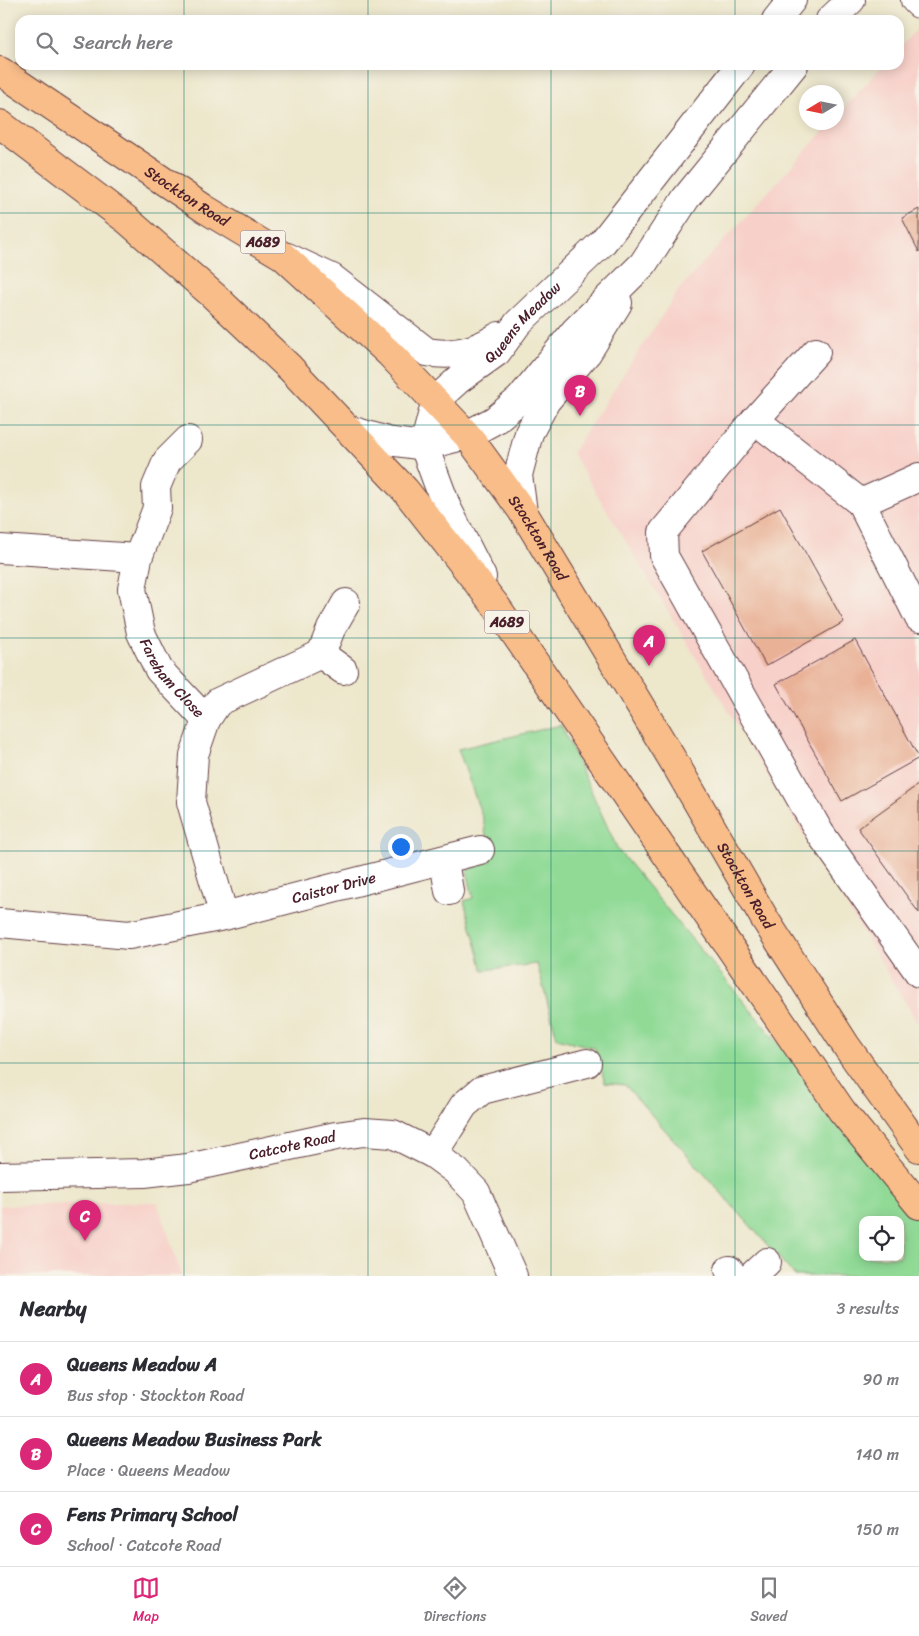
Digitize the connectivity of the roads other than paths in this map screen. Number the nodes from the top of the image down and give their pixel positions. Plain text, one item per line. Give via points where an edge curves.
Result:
1 (792, 0) edge
2 (851, 0) edge
3 (915, 0) edge
4 (919, 4) edge
5 (780, 15) edge
6 (835, 15) edge
7 (737, 70) edge
8 (790, 70) edge
9 (0, 71) edge
10 (0, 124) edge
11 (283, 256) junction
12 (643, 264) junction
13 (518, 323) junction
14 (816, 352) dead end
15 (436, 400) junction
16 (755, 420) junction
17 (350, 430) junction
18 (467, 435) junction
19 (188, 440) dead end
20 (424, 446) junction
21 (919, 477) edge
22 (861, 503) junction
23 (523, 512) junction
24 (0, 549) edge
25 (138, 558) junction
26 (346, 603) dead end
27 (496, 606) junction
28 (919, 618) edge
29 (206, 720) junction
30 (480, 850) dead end
31 (444, 861) junction
32 (449, 891) dead end
33 (224, 916) junction
34 (0, 923) edge
35 (919, 973) edge
36 (587, 1064) dead end
37 (919, 1148) edge
38 (433, 1154) junction
39 (0, 1176) edge
40 (919, 1205) edge
41 (514, 1276) edge

1 - 5 street
2 - 6 street
3 - 4 street
7 - 13 street, Queens Meadow via 602,243
8 - 12 street via 686,198
9 - 11 highway, Stockton Road / A689 via 206,209
10 - 17 highway, A689 via 128,220 262,342
11 - 13 street via 332,278 427,352 443,356 470,350
11 - 15 highway, Stockton Road / A689
12 - 18 street via 575,331 520,399 496,420
12 - 23 street via 587,353 546,401 529,433 518,475
13 - 15 street, Queens Meadow via 497,352
14 - 16 street
15 - 18 highway, Stockton Road / A689
15 - 20 street
16 - 22 street
16 - 35 street via 663,532 664,556 820,834
17 - 20 street via 387,441
17 - 27 highway, A689 via 405,490
18 - 20 street
18 - 23 highway, Stockton Road / A689
19 - 25 street, Fareham Close via 166,461 156,487 156,508
20 - 27 street via 447,508
21 - 22 street
22 - 28 street
23 - 37 highway, Stockton Road / A689 via 766,921 847,1048
24 - 25 street
25 - 29 street, Fareham Close via 132,589 141,633 159,670
26 - 29 street, Fareham Close via 331,629 332,662 218,702
27 - 40 highway, A689 via 842,1111
29 - 33 street via 194,755 192,802
30 - 31 street, Caistor Drive
31 - 32 street
31 - 33 street, Caistor Drive
33 - 34 street, Caistor Drive via 129,935
36 - 38 street via 482,1090 464,1105
38 - 39 street, Catcote Road via 393,1134 364,1132 144,1174
38 - 41 street, Catcote Road via 476,1192

